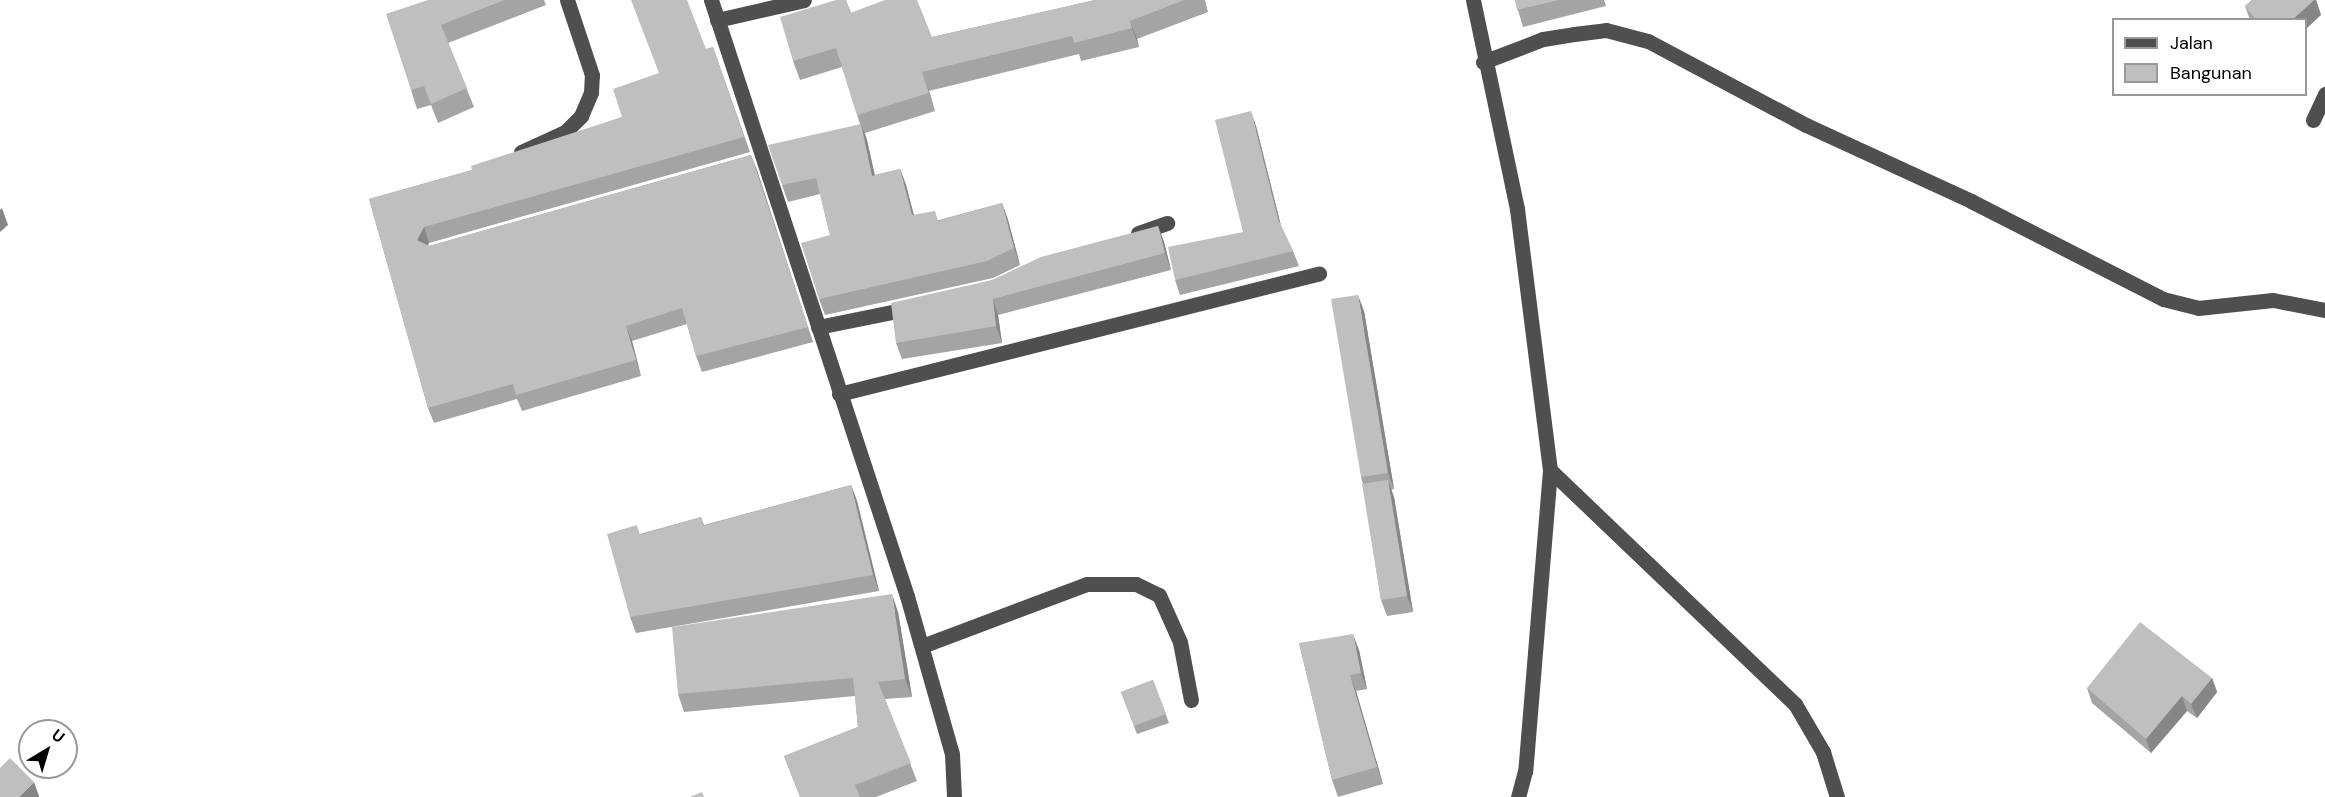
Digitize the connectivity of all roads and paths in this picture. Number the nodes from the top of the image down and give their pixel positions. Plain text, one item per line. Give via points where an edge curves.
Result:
1 (567, 0) edge
2 (711, 0) edge
3 (804, 0) edge
4 (1473, 0) edge
5 (717, 20) junction
6 (1483, 62) junction
7 (2325, 94) edge
8 (2313, 120) dead end
9 (765, 158) junction
10 (501, 160) edge
11 (742, 164) edge
12 (1167, 224) dead end
13 (1124, 238) edge
14 (1319, 273) dead end
15 (926, 304) edge
16 (2325, 310) edge
17 (818, 327) junction
18 (839, 394) junction
19 (1550, 470) junction
20 (907, 596) junction
21 (884, 600) edge
22 (922, 646) junction
23 (1191, 700) dead end
24 (954, 797) edge
25 (1518, 797) edge
26 (1837, 797) edge

1 - 10 street via 592,75 591,92 580,116 565,132
2 - 5 street
3 - 5 street
4 - 6 street
5 - 9 street
6 - 16 street via 1543,39 1574,34 1606,30 1648,41 1817,131 1971,201 2163,299 2199,308 2273,300
6 - 19 street via 1517,209
7 - 8 street
9 - 11 street
9 - 17 street
12 - 13 street
14 - 18 street
15 - 17 street
17 - 18 street
18 - 20 street
19 - 25 street via 1525,771
19 - 26 street via 1795,704 1823,752
20 - 21 street
20 - 22 street
22 - 23 street via 1087,585 1136,584 1159,595 1180,642
22 - 24 street via 952,754

